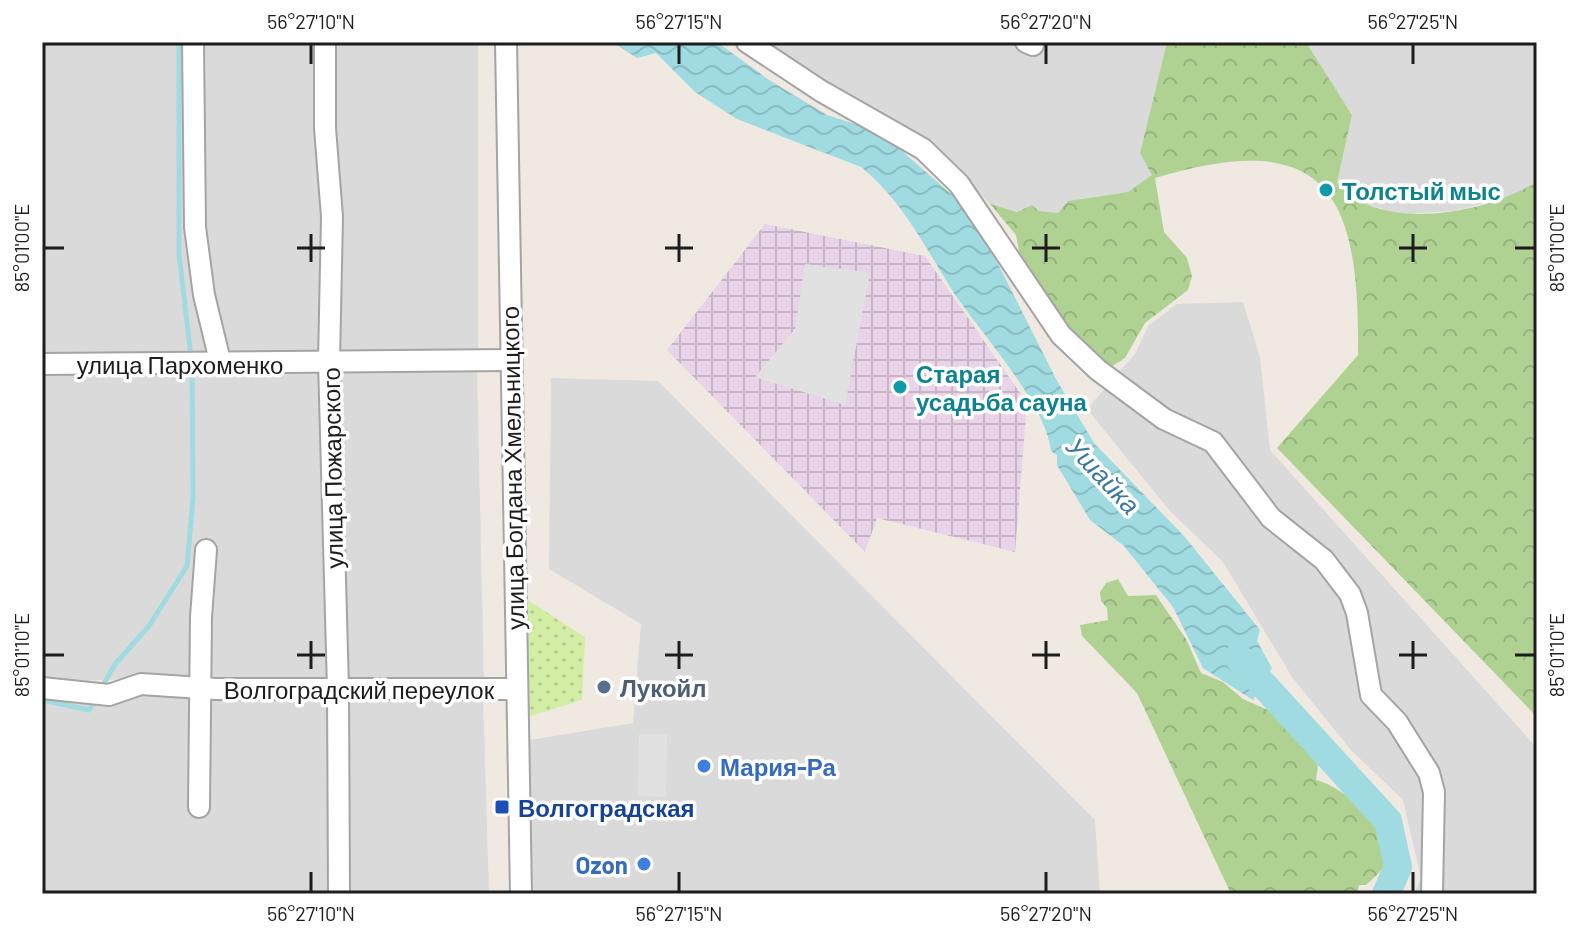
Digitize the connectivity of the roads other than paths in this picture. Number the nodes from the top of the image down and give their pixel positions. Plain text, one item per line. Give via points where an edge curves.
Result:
1 (193, 42) edge
2 (325, 42) edge
3 (506, 42) edge
4 (747, 42) edge
5 (510, 360) junction
6 (329, 361) junction
7 (42, 364) edge
8 (221, 365) junction
9 (206, 550) dead end
10 (202, 687) junction
11 (42, 688) edge
12 (338, 689) junction
13 (515, 689) junction
14 (199, 807) dead end
15 (339, 894) edge
16 (521, 894) edge
17 (1432, 894) edge

1 - 8 street via 195,227
2 - 6 street, улица Пожарского via 332,217
3 - 5 street, улица Богдана Хмельницкого
4 - 17 street via 923,149 959,184 1061,335 1164,419 1213,442 1271,518 1324,560 1350,594 1357,613 1371,695 1397,722 1429,773 1434,792
5 - 6 street, улица Пархоменко
5 - 13 street, улица Богдана Хмельницкого
6 - 8 street, улица Пархоменко
6 - 12 street, улица Пожарского
7 - 8 street, улица Пархоменко
9 - 10 street
10 - 11 street, Волгоградский переулок via 141,684 109,695
10 - 12 street, Волгоградский переулок
10 - 14 street
12 - 13 street, Волгоградский переулок
12 - 15 street, улица Пожарского
13 - 16 street, улица Богдана Хмельницкого

